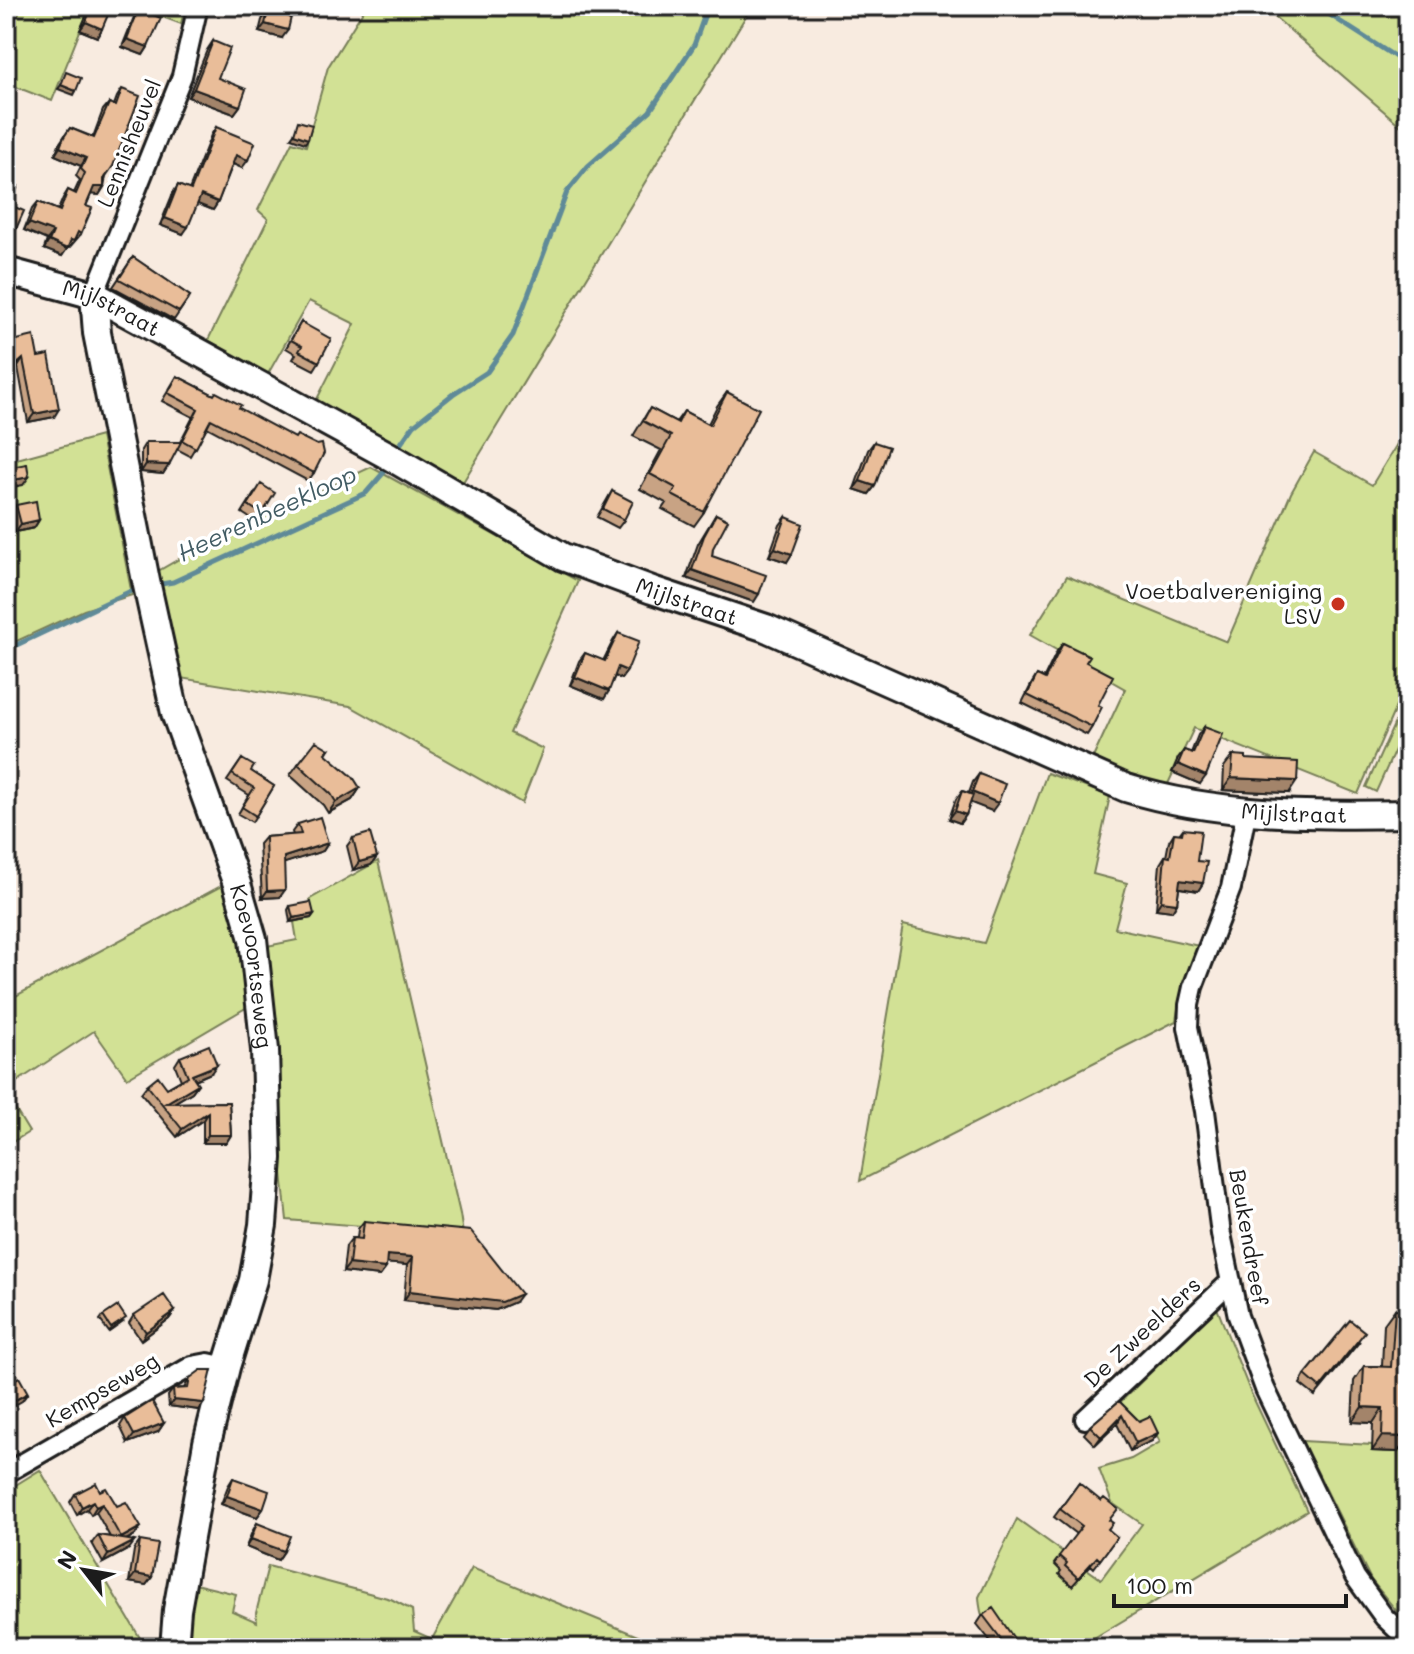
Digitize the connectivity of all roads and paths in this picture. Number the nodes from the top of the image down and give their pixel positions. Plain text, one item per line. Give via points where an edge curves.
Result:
1 (198, 6) edge
2 (6, 271) edge
3 (94, 295) junction
4 (1247, 809) junction
5 (1408, 814) edge
6 (1231, 1281) junction
7 (226, 1367) junction
8 (1085, 1419) dead end
9 (6, 1473) edge
10 (1408, 1640) edge
11 (174, 1648) edge

1 - 3 street, Lennisheuvel via 182,76
2 - 3 street, Mijlstraat
3 - 4 street, Mijlstraat via 563,557 766,628 1126,788 1158,798
3 - 7 street, Koevoortseweg via 97,333 164,668 182,736 241,896 257,962 267,1111 264,1214 253,1280
4 - 5 street, Mijlstraat
4 - 6 street, Beukendreef via 1231,888 1193,987 1188,1027
6 - 8 street, De Zweelders
6 - 10 street, Beukendreef via 1265,1389 1342,1553 1372,1602
7 - 9 street, Kempseweg via 192,1366
7 - 11 street, Koevoortseweg via 197,1488

